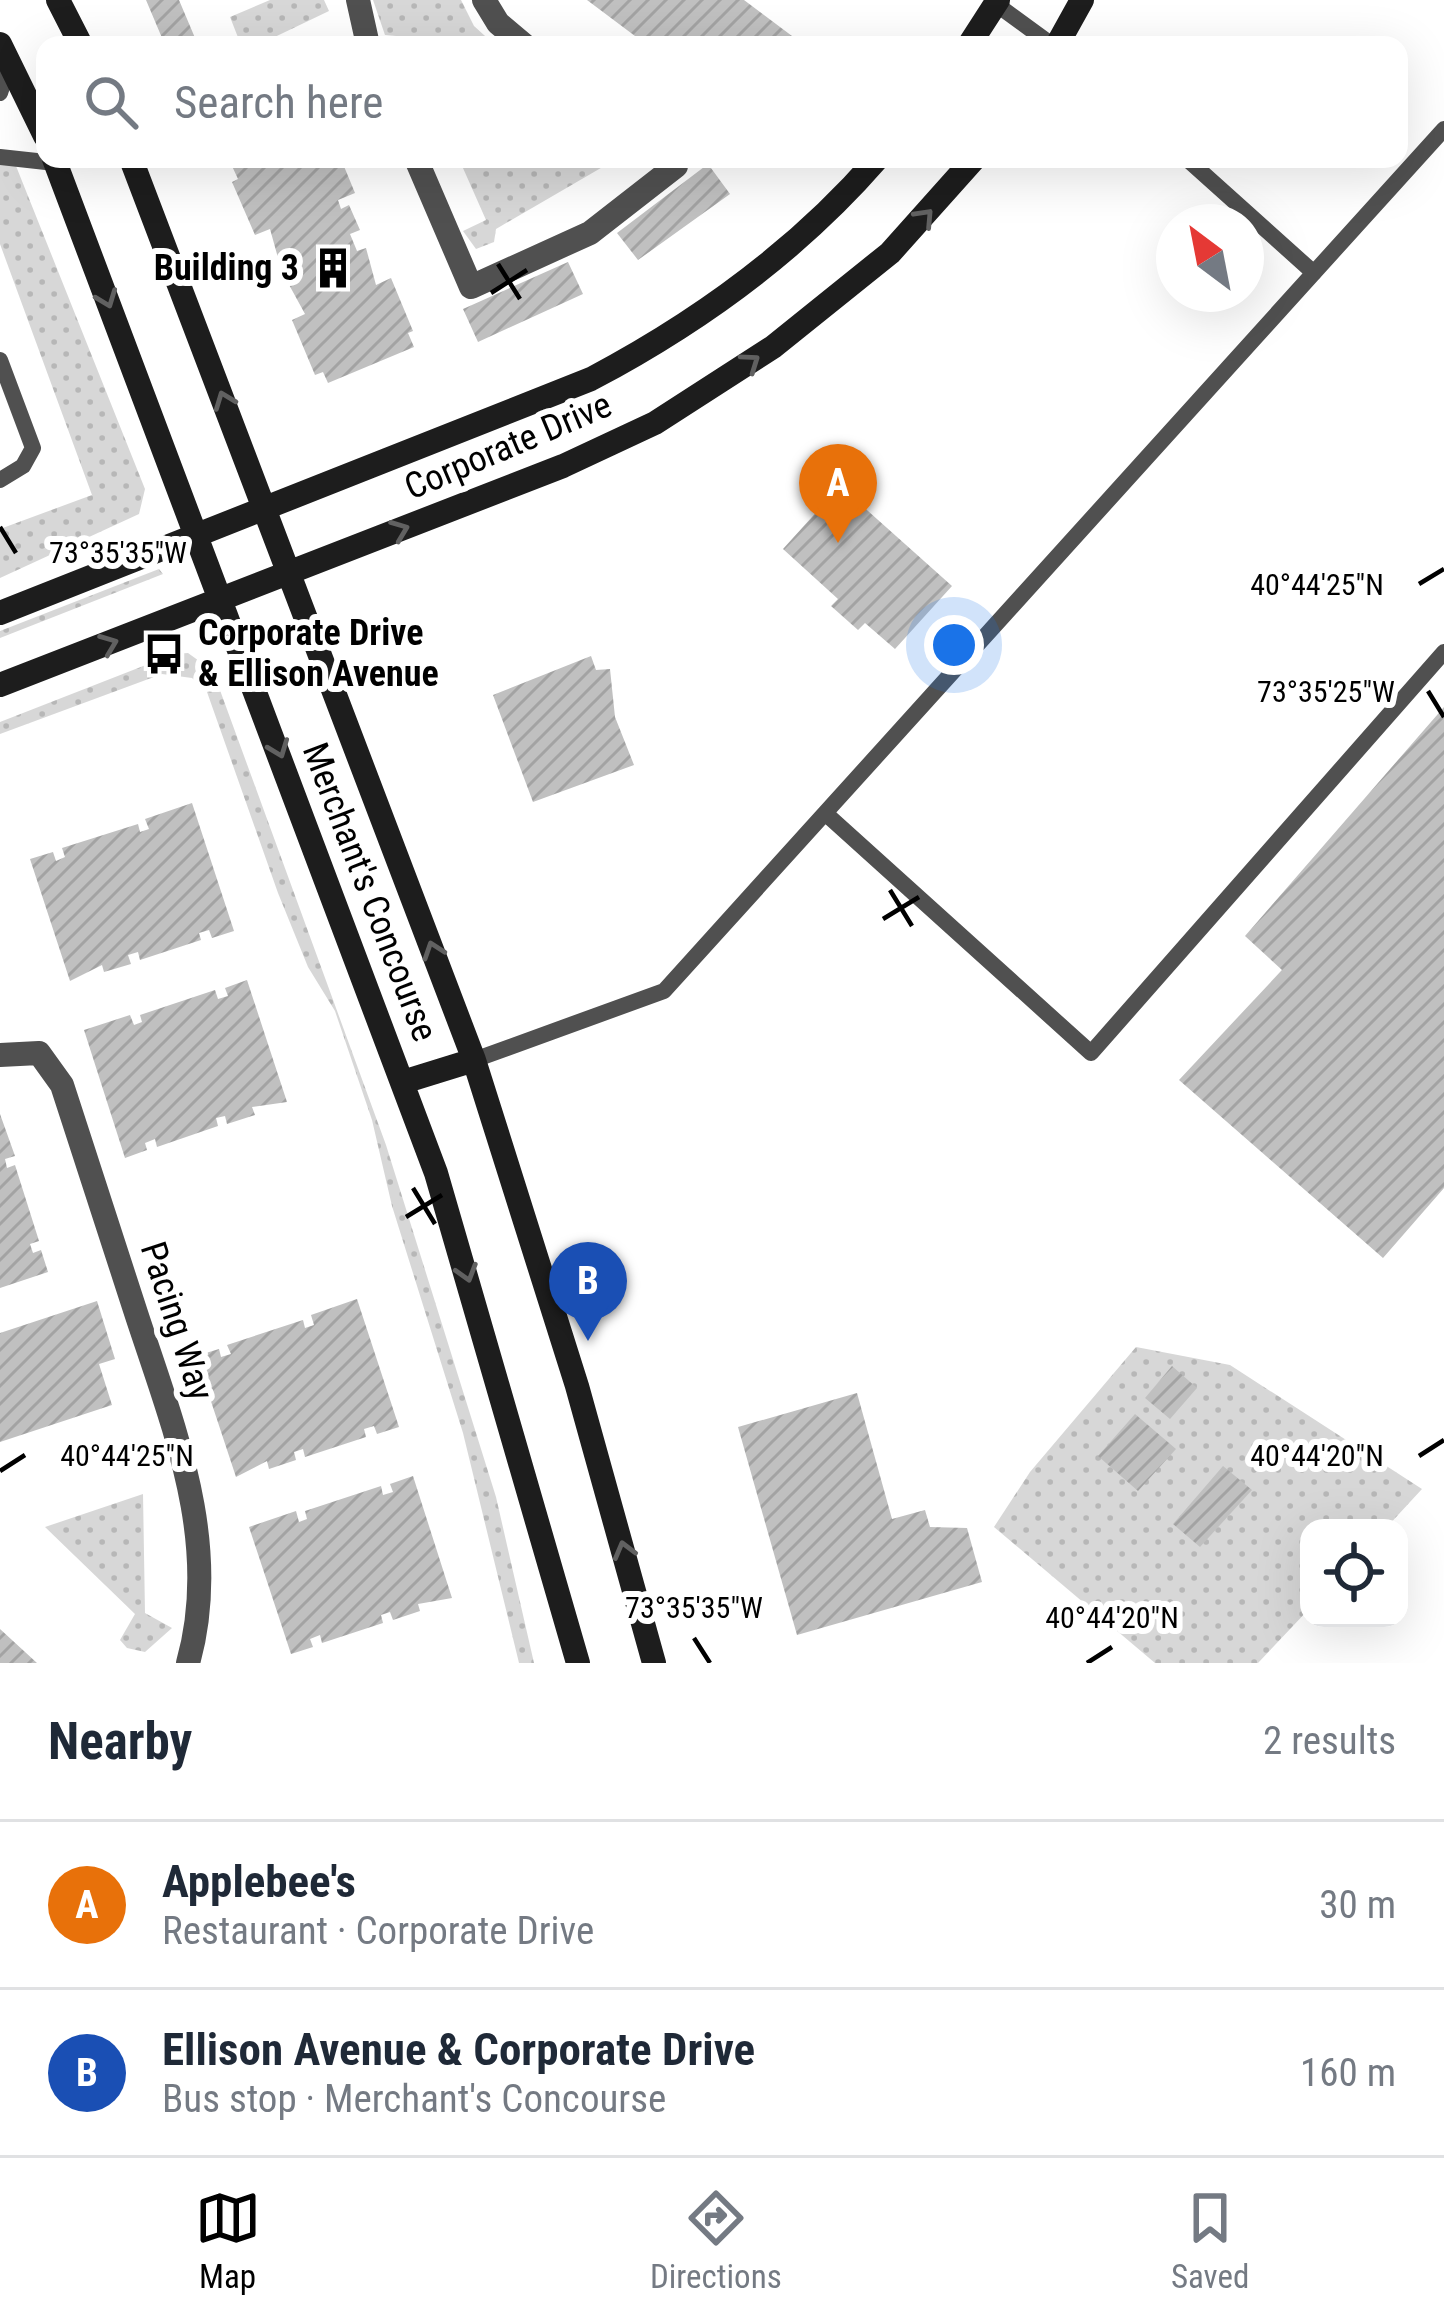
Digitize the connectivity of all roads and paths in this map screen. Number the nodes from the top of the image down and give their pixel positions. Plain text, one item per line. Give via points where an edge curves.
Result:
1 (58, 0) edge
2 (358, 0) edge
3 (484, 0) edge
4 (1082, 0) edge
5 (995, 1) edge
6 (76, 36) edge
7 (366, 36) edge
8 (513, 36) edge
9 (974, 36) edge
10 (1042, 36) edge
11 (1060, 36) edge
12 (5, 54) edge
13 (0, 93) edge
14 (36, 118) edge
15 (1444, 129) edge
16 (0, 158) edge
17 (36, 160) edge
18 (58, 168) edge
19 (134, 168) edge
20 (420, 168) edge
21 (673, 168) edge
22 (868, 168) edge
23 (966, 168) edge
24 (1197, 168) edge
25 (1315, 273) junction
26 (0, 360) edge
27 (0, 480) edge
28 (266, 509) junction
29 (197, 536) junction
30 (291, 572) junction
31 (221, 601) junction
32 (0, 613) edge
33 (1444, 652) edge
34 (0, 686) edge
35 (825, 813) junction
36 (0, 1055) edge
37 (474, 1060) junction
38 (403, 1082) junction
39 (188, 1663) edge
40 (578, 1663) edge
41 (654, 1663) edge

1 - 6 street
2 - 7 street
3 - 8 street
4 - 11 street
5 - 9 street
5 - 10 lane
12 - 13 lane
12 - 14 street
15 - 25 lane
16 - 17 lane
18 -> 29 street, Merchant's Concourse
28 -> 19 street, Merchant's Concourse
20 - 21 street via 471,287 590,233
22 - 28 street, Corporate Drive via 775,258 625,362
30 -> 23 street, Corporate Drive via 563,466 695,399 890,254
24 - 25 lane
25 - 35 lane
26 - 27 lane via 33,448
28 - 29 street, Corporate Drive
28 - 30 street, Merchant's Concourse
29 - 31 street, Merchant's Concourse
29 - 32 street, Corporate Drive
30 - 31 street, Corporate Drive
37 -> 30 street, Merchant's Concourse
34 -> 31 street, Corporate Drive
31 -> 38 street, Merchant's Concourse
33 - 35 lane via 1091,1053
35 - 37 lane via 664,992
36 - 39 street, Pacing Way via 39,1053 62,1085 181,1449 200,1547
37 - 38 street
41 -> 37 street, Merchant's Concourse
38 -> 40 street, Merchant's Concourse via 494,1363

